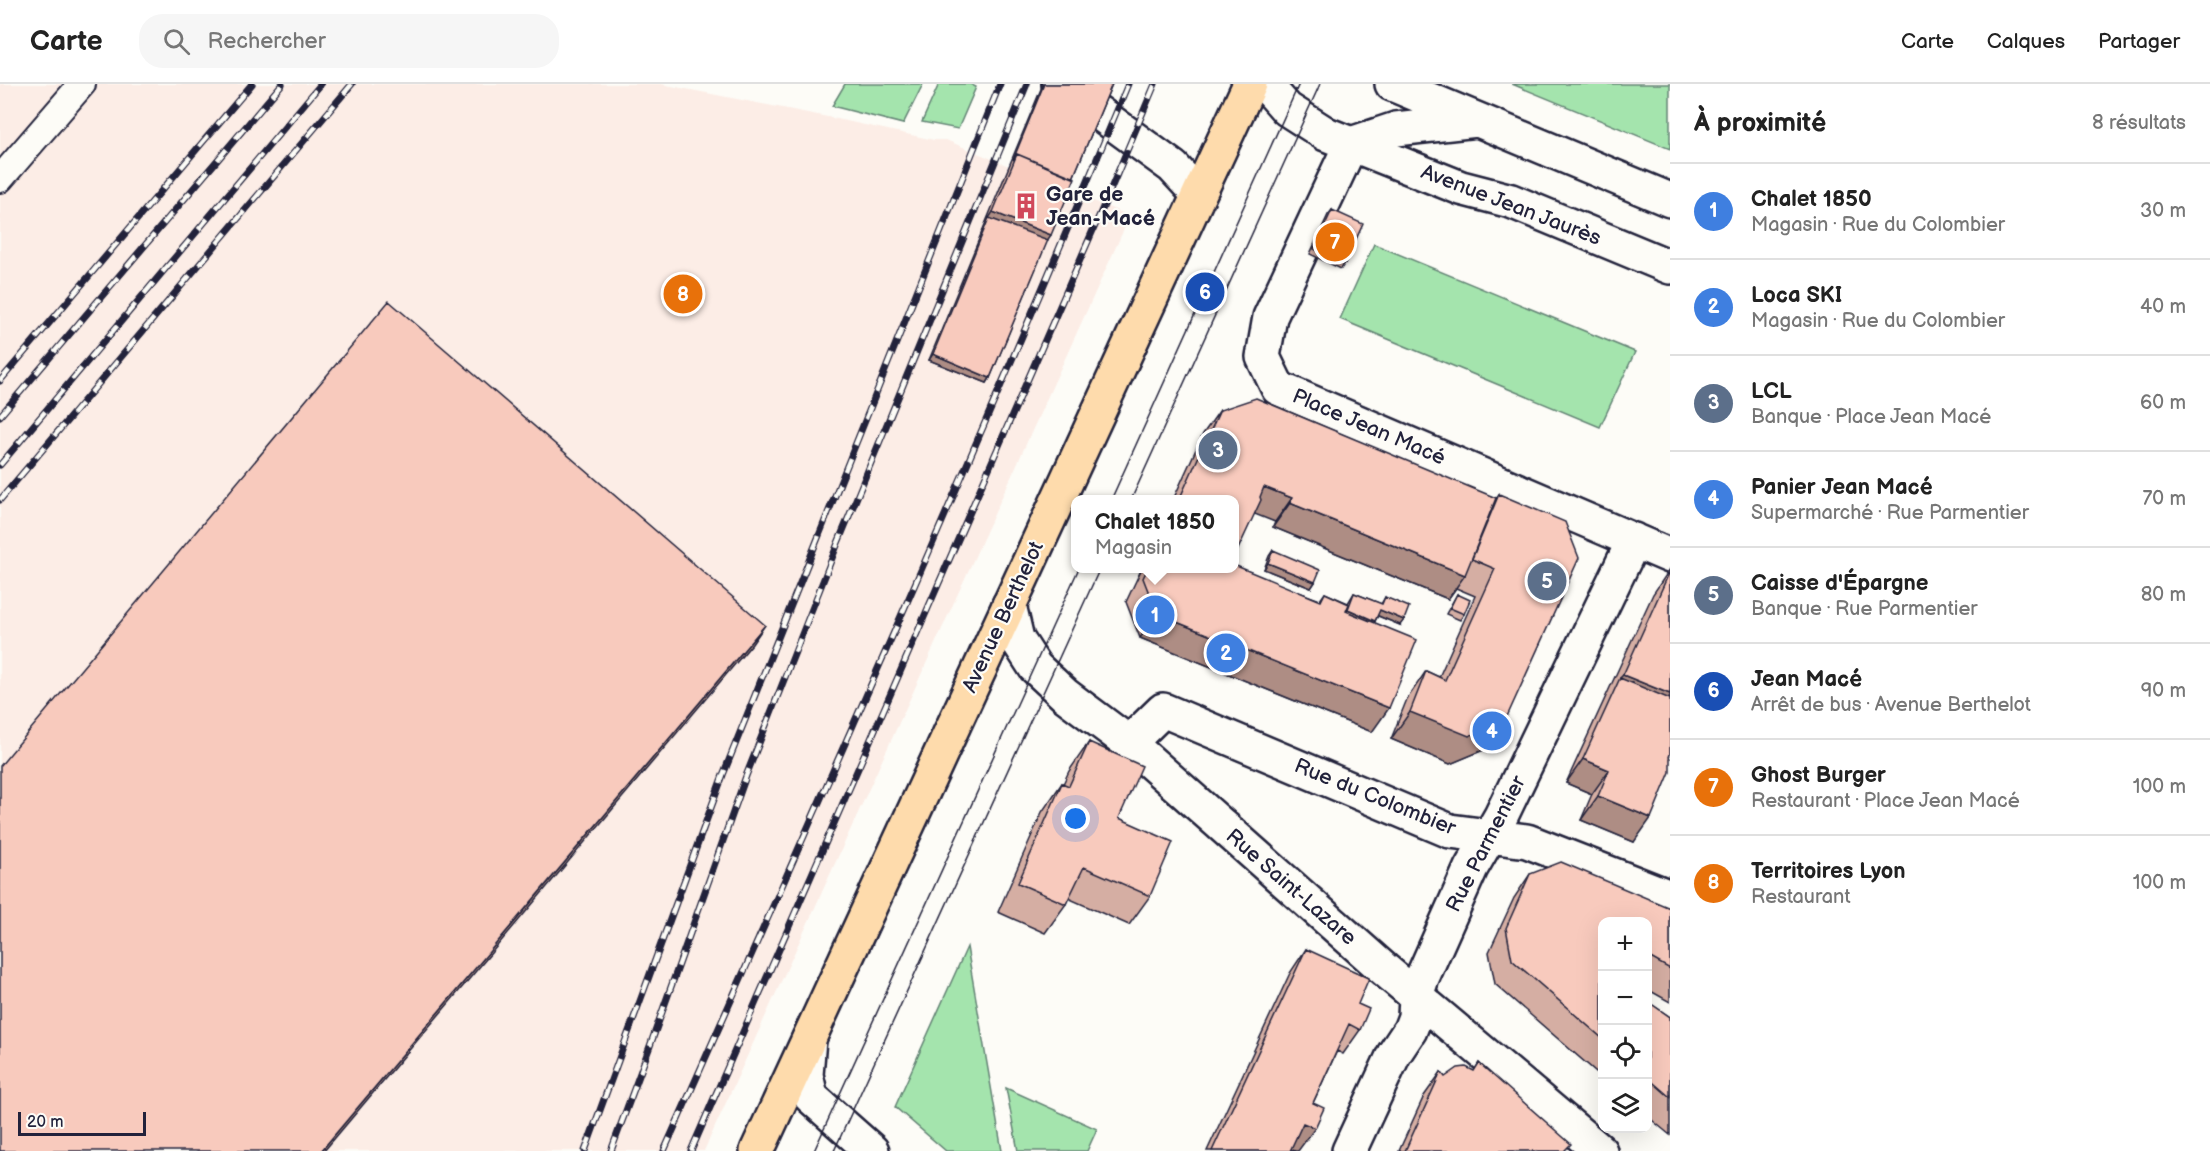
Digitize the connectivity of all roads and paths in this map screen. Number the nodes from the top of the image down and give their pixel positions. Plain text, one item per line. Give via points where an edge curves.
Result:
1 (81, 84) edge
2 (1059, 84) edge
3 (1250, 84) edge
4 (1265, 84) edge
5 (1392, 84) edge
6 (1478, 120) junction
7 (1351, 144) junction
8 (0, 179) edge
9 (1198, 194) junction
10 (1670, 200) edge
11 (1670, 267) edge
12 (1634, 540) junction
13 (1670, 556) edge
14 (1009, 605) junction
15 (1129, 743) junction
16 (1490, 836) junction
17 (1670, 897) edge
18 (1416, 996) junction
19 (809, 1039) junction
20 (757, 1151) edge
21 (872, 1151) edge
22 (1349, 1151) edge
23 (1600, 1151) edge

1 - 8 lane
2 - 9 street via 1173,167
3 - 9 main road, Avenue Berthelot
4 - 7 street, Avenue Jean Jaurès via 1304,121
5 - 6 street
6 - 7 street via 1396,129
6 - 10 street
7 - 11 street, Avenue Jean Jaurès via 1461,188 1511,201
7 - 12 street, Place Jean Macé via 1270,317 1263,357 1278,388
9 - 14 main road, Avenue Berthelot
12 - 13 street, Place Jean Macé
12 - 16 street, Rue Parmentier
14 - 15 street, Rue Saint-Lazare via 1017,639 1035,667
14 - 19 main road, Avenue Berthelot
15 - 16 street, Rue du Colombier via 1163,710 1450,831
15 - 18 street, Rue Saint-Lazare
16 - 17 street, Rue du Colombier via 1527,841
16 - 18 street, Rue Parmentier via 1471,868
18 - 22 street, Rue Parmentier via 1410,1030 1394,1054
18 - 23 street, Rue Saint-Lazare
19 - 20 main road, Avenue Berthelot
19 - 21 street via 807,1075 812,1097

